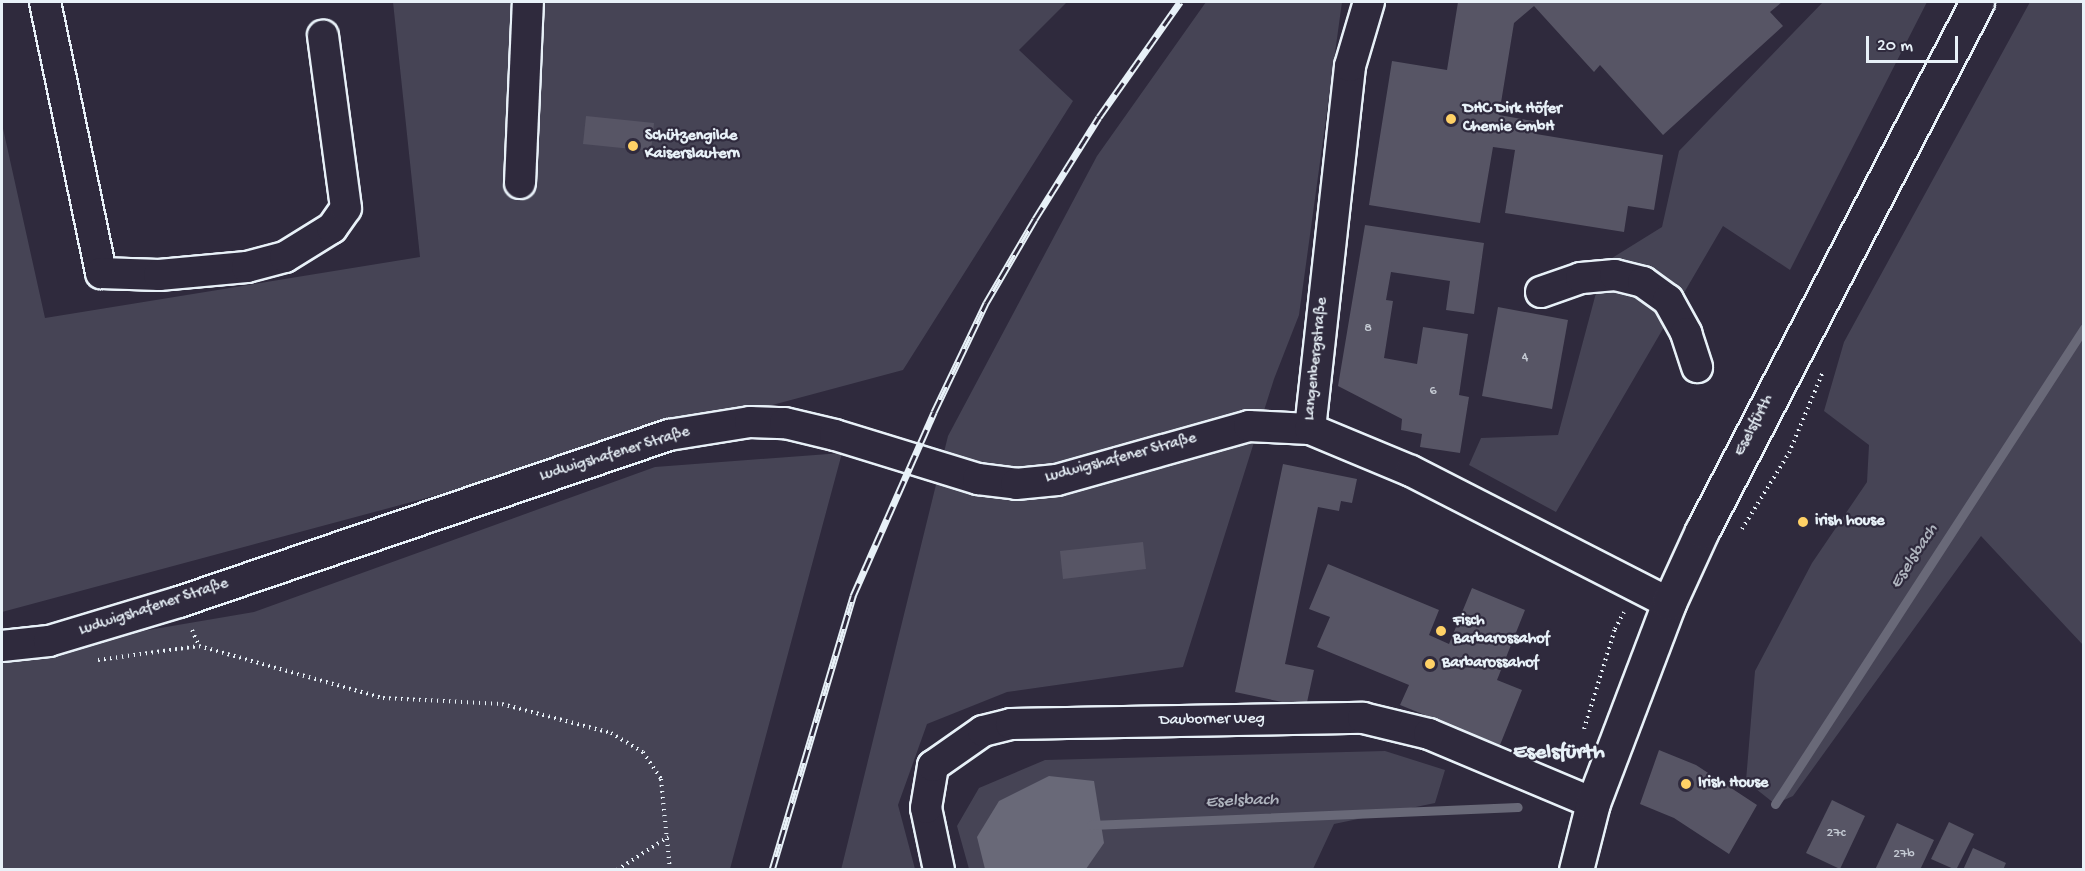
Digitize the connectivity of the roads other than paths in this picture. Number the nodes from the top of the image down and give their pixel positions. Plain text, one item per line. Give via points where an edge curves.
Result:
1 (45, 2) edge
2 (528, 2) edge
3 (1370, 2) edge
4 (1977, 2) edge
5 (323, 36) dead end
6 (520, 183) dead end
7 (1541, 292) dead end
8 (1697, 368) dead end
9 (1310, 429) junction
10 (1669, 603) junction
11 (2, 646) edge
12 (1593, 803) junction
13 (939, 870) edge
14 (1576, 870) edge

1 - 5 street via 100,273 159,275 247,267 285,257 332,228 346,208
2 - 6 street
3 - 9 street, Langenbergstraße via 1350,66
4 - 10 main road, Eselsfürth via 1732,470
7 - 8 street via 1581,278 1615,275 1643,282 1668,300 1686,333
9 - 10 street, Langenbergstraße via 1411,471
9 - 11 street, Ludwigshafener Straße via 1249,426 1057,480 1016,484 978,479 785,423 715,426 669,435 561,470 179,602 50,641
10 - 12 main road, Eselsfürth
12 - 13 street, Dauborner Weg via 1429,734 1363,718 1011,724 982,731 933,766 926,808
12 - 14 main road, Eselsfürth

